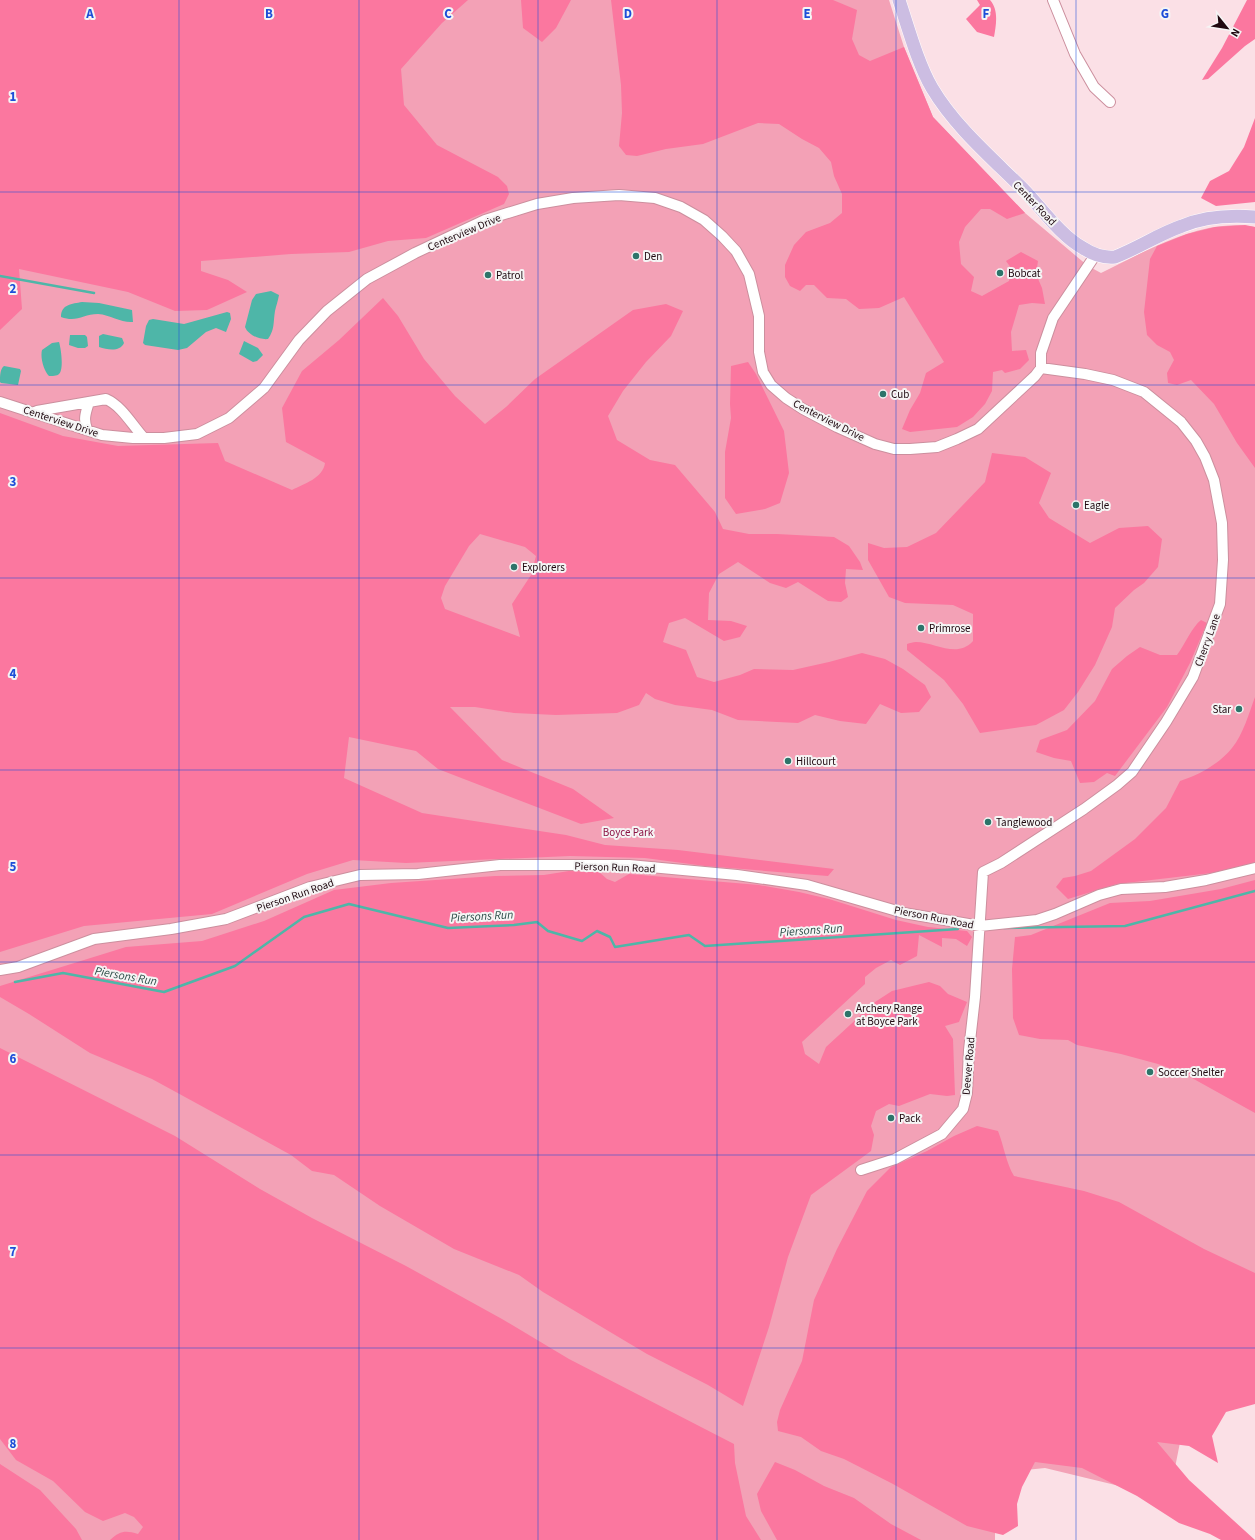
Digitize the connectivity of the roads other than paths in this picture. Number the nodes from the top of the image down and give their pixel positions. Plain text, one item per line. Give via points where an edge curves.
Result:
1 (899, 0) edge
2 (1053, 0) edge
3 (1110, 102) dead end
4 (1255, 217) edge
5 (1096, 254) junction
6 (1041, 368) junction
7 (0, 402) edge
8 (89, 402) junction
9 (32, 412) junction
10 (86, 430) junction
11 (144, 438) junction
12 (1255, 868) edge
13 (980, 926) junction
14 (0, 970) edge
15 (861, 1170) dead end

1 - 5 main road, Center Road via 923,67 945,107 1067,236 1082,248
2 - 3 street via 1075,54 1094,86
4 - 5 main road, Center Road via 1222,216 1206,219 1183,225 1115,257
5 - 6 street via 1053,318 1041,352
6 - 11 street, Centerview Drive via 978,429 957,439 937,447 910,449 894,449 875,444 803,409 771,385 763,372 759,352 759,316 749,274 736,251 704,220 681,207 655,198 619,195 573,198 537,204 485,220 367,279 327,311 299,340 264,388 229,418 197,434
6 - 13 street, Cherry Lane via 1113,380 1144,392 1181,422 1196,441 1214,480 1222,524 1220,604 1193,677 1132,772 1078,813 983,872
7 - 9 street, Centerview Drive
8 - 9 street
8 - 10 street via 84,422
8 - 11 street via 106,399 115,403
9 - 10 street, Centerview Drive
10 - 11 street, Centerview Drive via 102,435
12 - 13 street, Pierson Run Road via 1165,887 1121,889 1098,895 1037,920
13 - 14 street, Pierson Run Road via 904,913 807,885 737,875 629,865 500,866 418,874 360,875 310,888 226,920 94,939
13 - 15 street, Deever Road via 967,1093 963,1109 942,1134 895,1159

